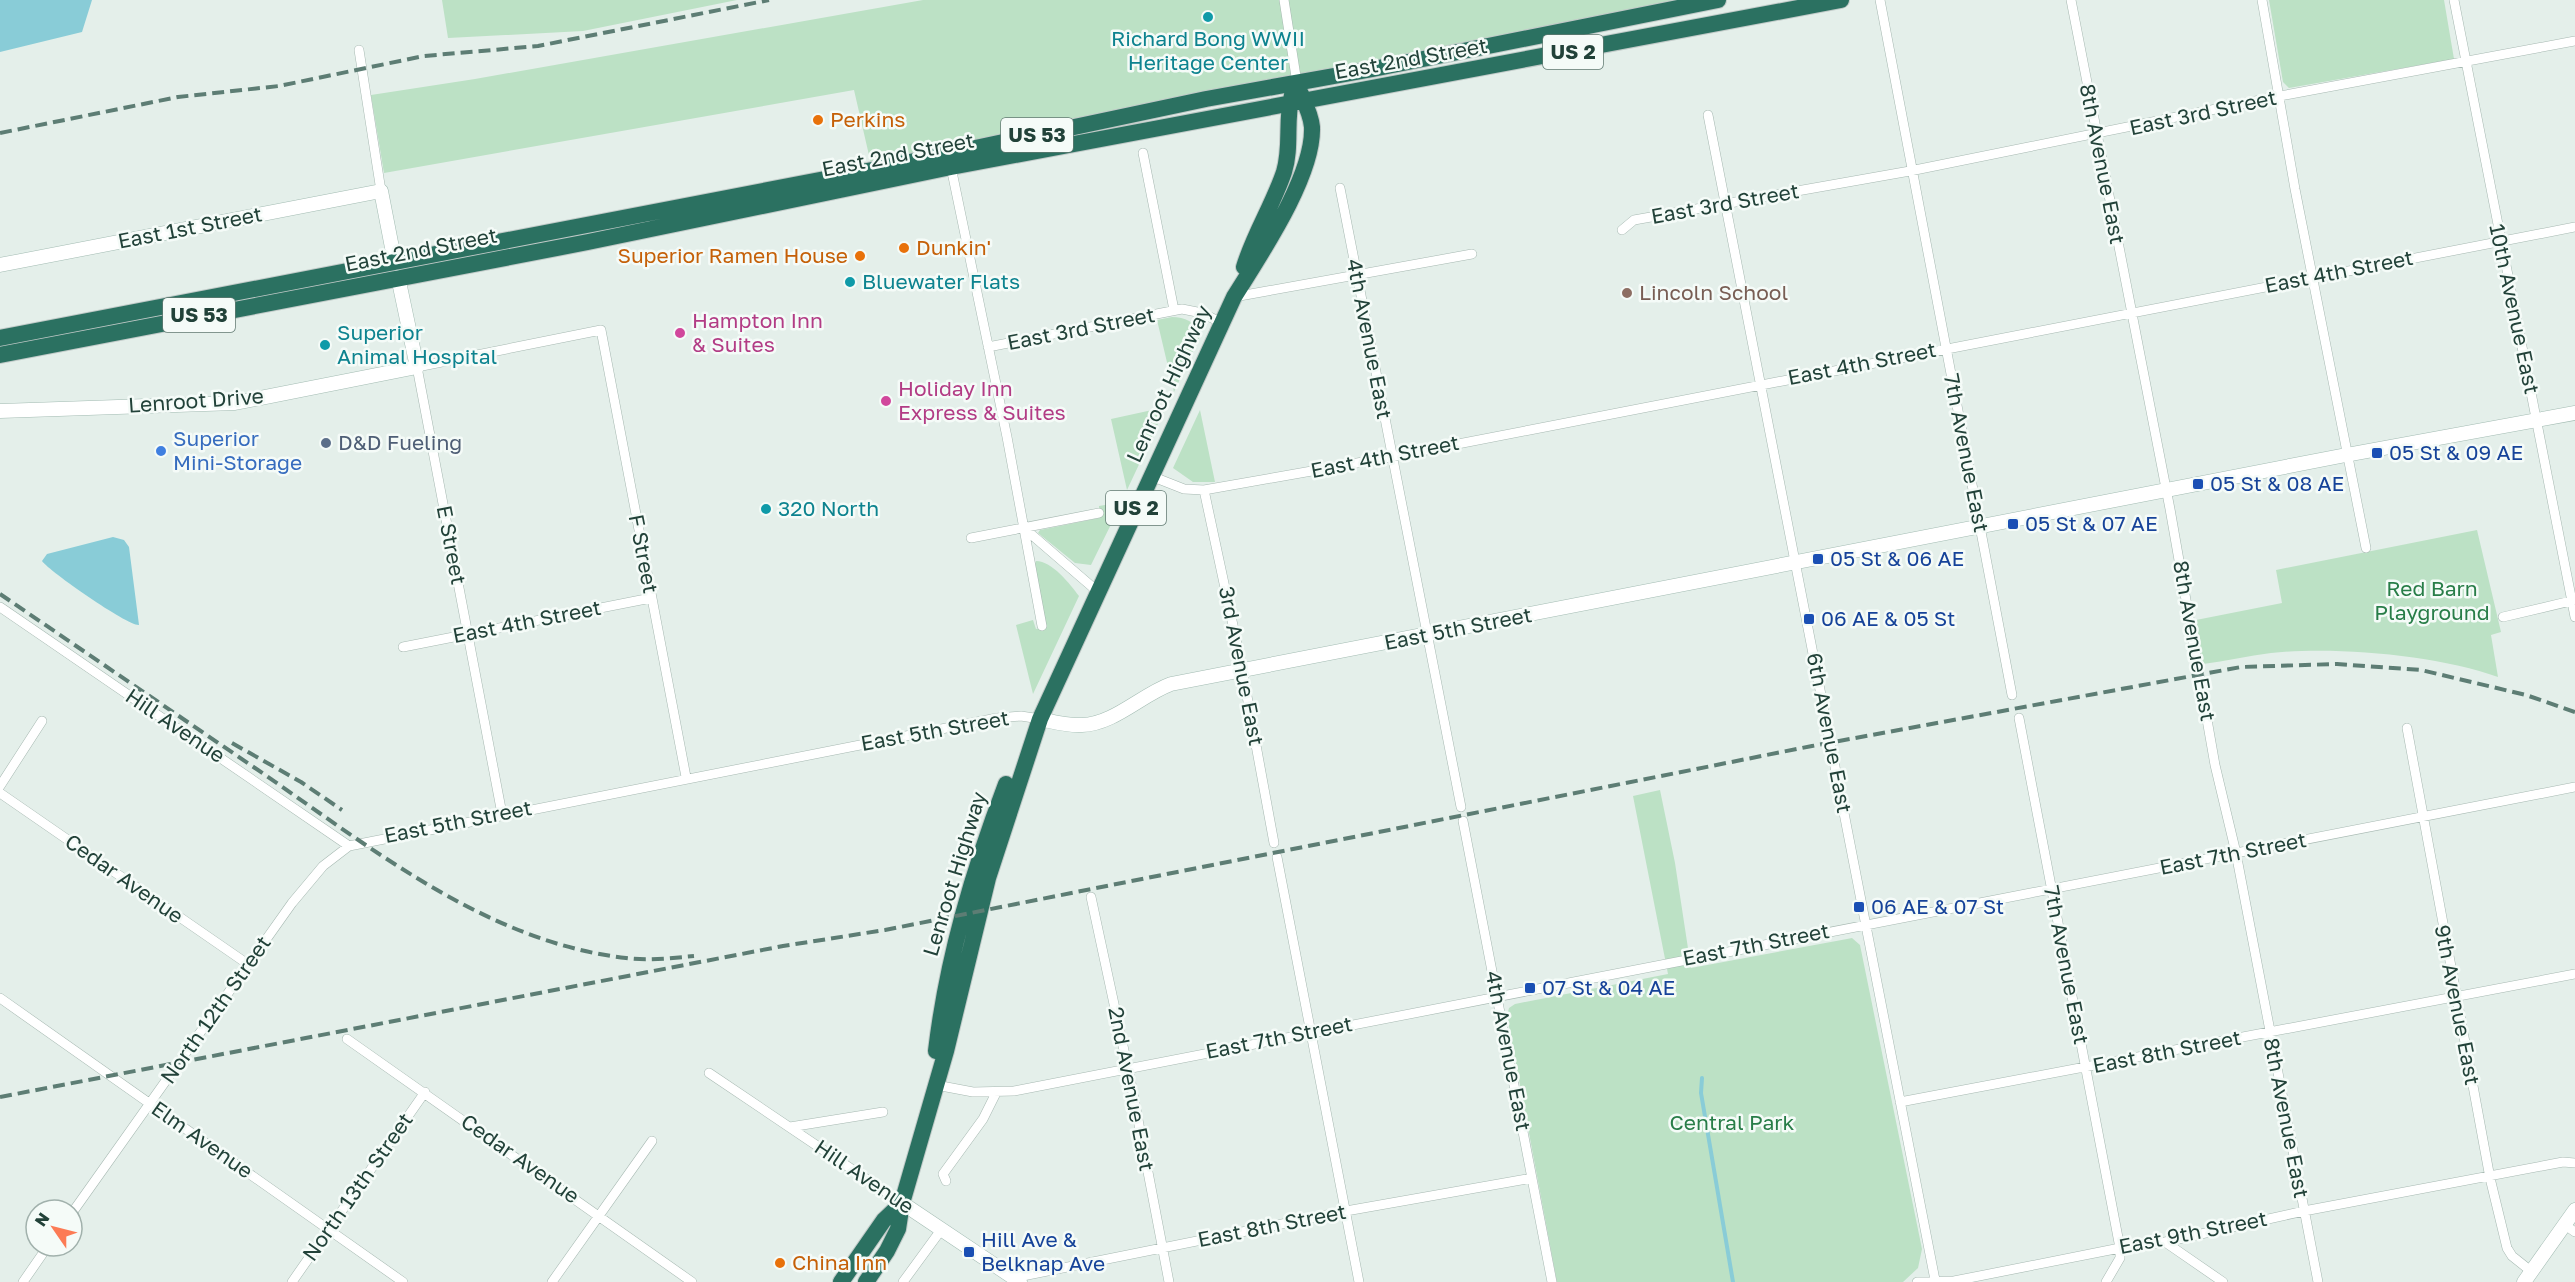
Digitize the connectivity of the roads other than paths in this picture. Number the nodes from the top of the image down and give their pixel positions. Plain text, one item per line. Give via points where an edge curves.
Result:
1 (1284, 0) edge
2 (1718, 0) edge
3 (1841, 0) edge
4 (1880, 0) edge
5 (2071, 0) edge
6 (2262, 0) edge
7 (2454, 0) edge
8 (2575, 41) edge
9 (359, 50) dead end
10 (2467, 63) junction
11 (1297, 83) junction
12 (2280, 96) junction
13 (1297, 103) junction
14 (1708, 115) dead end
15 (2095, 136) junction
16 (1143, 153) dead end
17 (950, 160) junction
18 (1911, 171) junction
19 (1340, 188) dead end
20 (381, 191) junction
21 (1725, 204) junction
22 (2575, 227) edge
23 (1622, 230) dead end
24 (2500, 242) junction
25 (1472, 254) dead end
26 (0, 264) edge
27 (397, 270) junction
28 (1357, 276) junction
29 (2312, 276) junction
30 (1234, 297) junction
31 (1174, 310) junction
32 (2131, 313) junction
33 (1222, 323) junction
34 (601, 330) joint
35 (0, 338) edge
36 (988, 347) junction
37 (1946, 348) junction
38 (0, 355) edge
39 (417, 368) junction
40 (1760, 384) junction
41 (0, 411) edge
42 (2575, 413) edge
43 (2537, 421) junction
44 (2346, 455) junction
45 (1391, 457) junction
46 (1151, 476) junction
47 (1204, 490) junction
48 (2167, 492) junction
49 (1099, 513) dead end
50 (1024, 527) junction
51 (1981, 528) junction
52 (971, 538) dead end
53 (2366, 548) dead end
54 (1796, 564) junction
55 (1097, 591) junction
56 (651, 598) junction
57 (2573, 600) edge
58 (0, 607) edge
59 (2503, 617) dead end
60 (2575, 617) edge
61 (1042, 626) dead end
62 (468, 634) junction
63 (1428, 635) junction
64 (403, 647) dead end
65 (1242, 670) junction
66 (2012, 695) dead end
67 (2019, 718) dead end
68 (1040, 719) junction
69 (42, 721) dead end
70 (2407, 728) dead end
71 (686, 777) junction
72 (0, 786) edge
73 (2575, 787) edge
74 (0, 793) edge
75 (1461, 807) dead end
76 (501, 814) junction
77 (2422, 817) junction
78 (1462, 821) dead end
79 (1274, 843) dead end
80 (349, 846) junction
81 (2236, 853) junction
82 (1277, 857) dead end
83 (2051, 889) junction
84 (1091, 897) dead end
85 (1866, 923) junction
86 (249, 965) junction
87 (2575, 974) edge
88 (1497, 996) junction
89 (2456, 997) junction
90 (0, 998) edge
91 (1311, 1032) junction
92 (2269, 1033) junction
93 (347, 1040) dead end
94 (1128, 1067) junction
95 (2086, 1068) junction
96 (709, 1073) dead end
97 (936, 1085) junction
98 (425, 1092) junction
99 (996, 1093) junction
100 (1900, 1102) junction
101 (150, 1103) junction
102 (883, 1112) dead end
103 (790, 1127) junction
104 (652, 1141) dead end
105 (2575, 1163) edge
106 (1532, 1178) junction
107 (2490, 1178) junction
108 (946, 1182) dead end
109 (82, 1198) edge
110 (902, 1203) junction
111 (2575, 1210) edge
112 (1346, 1211) junction
113 (2304, 1211) junction
114 (599, 1215) junction
115 (2570, 1228) edge
116 (328, 1229) junction
117 (941, 1230) junction
118 (2165, 1242) junction
119 (1162, 1247) junction
120 (2120, 1248) junction
121 (40, 1258) edge
122 (2528, 1277) edge
123 (1016, 1280) edge
124 (1935, 1280) junction
125 (23, 1282) edge
126 (292, 1282) edge
127 (403, 1282) edge
128 (552, 1282) edge
129 (692, 1282) edge
130 (841, 1282) edge
131 (866, 1282) edge
132 (903, 1282) edge
133 (1169, 1282) edge
134 (1359, 1282) edge
135 (1552, 1282) edge
136 (1917, 1282) edge
137 (2106, 1282) edge
138 (2223, 1282) edge
139 (2318, 1282) edge

1 - 11 street
2 - 11 highway, East 2nd Street / US 2
3 - 13 highway, East 2nd Street / US 2
4 - 18 street, 7th Avenue East
5 - 15 street, 8th Avenue East
6 - 12 street
7 - 10 street, 10th Avenue East
8 - 10 street, East 3rd Street
9 - 20 street, E Street
10 - 12 street, East 3rd Street
10 - 24 street, 10th Avenue East
11 - 13 highway, Lenroot Highway / US 2
11 - 17 highway, East 2nd Street / US 53 via 1206,99
12 - 15 street, East 3rd Street
12 - 29 street
13 - 17 highway, East 2nd Street / US 53
13 - 30 highway, Lenroot Highway / US 2 via 1284,173
13 - 30 highway, Lenroot Highway / US 2 via 1312,124 1305,164 1274,231
14 - 21 street, 6th Avenue East
15 - 18 street, East 3rd Street
15 - 32 street, 8th Avenue East
16 - 31 street
17 - 27 highway, East 2nd Street / US 53 via 579,244
17 - 36 street
18 - 21 street, East 3rd Street
18 - 37 street, 7th Avenue East
19 - 28 street, 4th Avenue East
20 - 26 street, East 1st Street
20 - 27 street, E Street
21 - 23 street, East 3rd Street via 1634,220
21 - 40 street, 6th Avenue East
22 - 24 street, East 4th Street
24 - 29 street, East 4th Street
24 - 43 street, 10th Avenue East
25 - 28 street
27 - 35 highway, East 2nd Street / US 53
27 - 38 highway, East 2nd Street / US 53
27 - 39 street, E Street
28 - 30 street
28 - 45 street, 4th Avenue East
29 - 32 street, East 4th Street
29 - 44 street
30 - 33 highway, Lenroot Highway / US 2
31 - 33 street via 1194,310
31 - 36 street, East 3rd Street
32 - 37 street, East 4th Street
32 - 48 street, 8th Avenue East
33 - 46 highway, Lenroot Highway / US 2
34 - 39 street, Lenroot Drive
34 - 56 street, F Street
36 - 50 street
37 - 40 street, East 4th Street
37 - 51 street, 7th Avenue East
39 - 41 street, Lenroot Drive via 235,403
39 - 62 street, E Street
40 - 45 street, East 4th Street
40 - 54 street, 6th Avenue East
42 - 43 street, East 5th Street
43 - 44 street, East 5th Street
43 - 57 street, 10th Avenue East
44 - 48 street, East 5th Street
44 - 53 street
45 - 47 street, East 4th Street
45 - 63 street, 4th Avenue East
46 - 47 street, East 4th Street via 1184,489
46 - 55 highway, Lenroot Highway / US 2
47 - 65 street, 3rd Avenue East
48 - 51 street, East 5th Street
48 - 81 street, 8th Avenue East via 2215,765
49 - 50 street
50 - 52 street
50 - 55 street
50 - 61 street
51 - 54 street, East 5th Street
51 - 66 street, 7th Avenue East
54 - 63 street, East 5th Street
54 - 85 street, 6th Avenue East
55 - 68 highway, Lenroot Highway / US 2
56 - 62 street, East 4th Street
56 - 71 street, F Street
57 - 59 street
57 - 60 street, 10th Avenue East
58 - 80 street, Hill Avenue
62 - 64 street, East 4th Street
62 - 76 street, E Street
63 - 65 street, East 5th Street
63 - 75 street, 4th Avenue East
65 - 68 street, East 5th Street via 1171,684 1090,724
65 - 79 street, 3rd Avenue East
67 - 83 street, 7th Avenue East
68 - 71 street, East 5th Street via 997,717
68 - 97 highway, Lenroot Highway / US 2 via 1008,778 961,914 942,1004
69 - 72 street
70 - 77 street, 9th Avenue East
71 - 76 street, East 5th Street
73 - 77 street, East 7th Street
74 - 86 street, Cedar Avenue
76 - 80 street, East 5th Street
77 - 81 street, East 7th Street
77 - 89 street, 9th Avenue East
78 - 88 street, 4th Avenue East
80 - 86 street, North 12th Street via 323,866 299,893
81 - 83 street, East 7th Street
81 - 92 street, 8th Avenue East
82 - 91 street
83 - 85 street, East 7th Street
83 - 95 street, 7th Avenue East
84 - 94 street, 2nd Avenue East
85 - 88 street, East 7th Street
85 - 100 street, 6th Avenue East
86 - 101 street, North 12th Street
87 - 89 street, East 8th Street
88 - 91 street, East 7th Street
88 - 106 street, 4th Avenue East
89 - 92 street, East 8th Street
89 - 107 street, 9th Avenue East
90 - 101 street, Elm Avenue
91 - 94 street, East 7th Street
91 - 112 street
92 - 95 street, East 8th Street
92 - 113 street, 8th Avenue East
93 - 98 street, Cedar Avenue
94 - 99 street, East 7th Street
94 - 119 street, 2nd Avenue East
95 - 100 street, East 8th Street
95 - 120 street, 7th Avenue East
96 - 103 street, Hill Avenue
97 - 99 street, East 7th Street
97 - 110 highway, Lenroot Highway / US 2
98 - 114 street, Cedar Avenue
98 - 116 street, North 13th Street
99 - 108 street via 983,1119 944,1174
100 - 124 street, 6th Avenue East
101 - 109 street, North 12th Street
101 - 116 street, Elm Avenue
102 - 103 street
103 - 110 street, Hill Avenue
104 - 114 street
105 - 107 street, East 9th Street via 2563,1162
106 - 112 street, East 8th Street
106 - 135 street, 4th Avenue East
107 - 113 street, East 9th Street
107 - 122 street, 9th Avenue East via 2507,1248
110 - 117 street, Hill Avenue
110 - 130 highway, US 2 via 884,1220
110 - 131 highway, US 2 via 893,1242
111 - 115 street
112 - 119 street, East 8th Street
112 - 134 street
113 - 118 street, East 9th Street
113 - 139 street, 8th Avenue East
114 - 128 street
114 - 129 street, Cedar Avenue
115 - 122 street
116 - 126 street, North 13th Street
116 - 127 street, Elm Avenue
117 - 123 street, Hill Avenue
117 - 132 street
118 - 120 street, East 9th Street
118 - 138 street
119 - 123 street, East 8th Street
119 - 133 street, 2nd Avenue East
120 - 124 street, East 9th Street via 1954,1281
120 - 137 street via 2120,1258
121 - 125 street
124 - 136 street, East 9th Street

